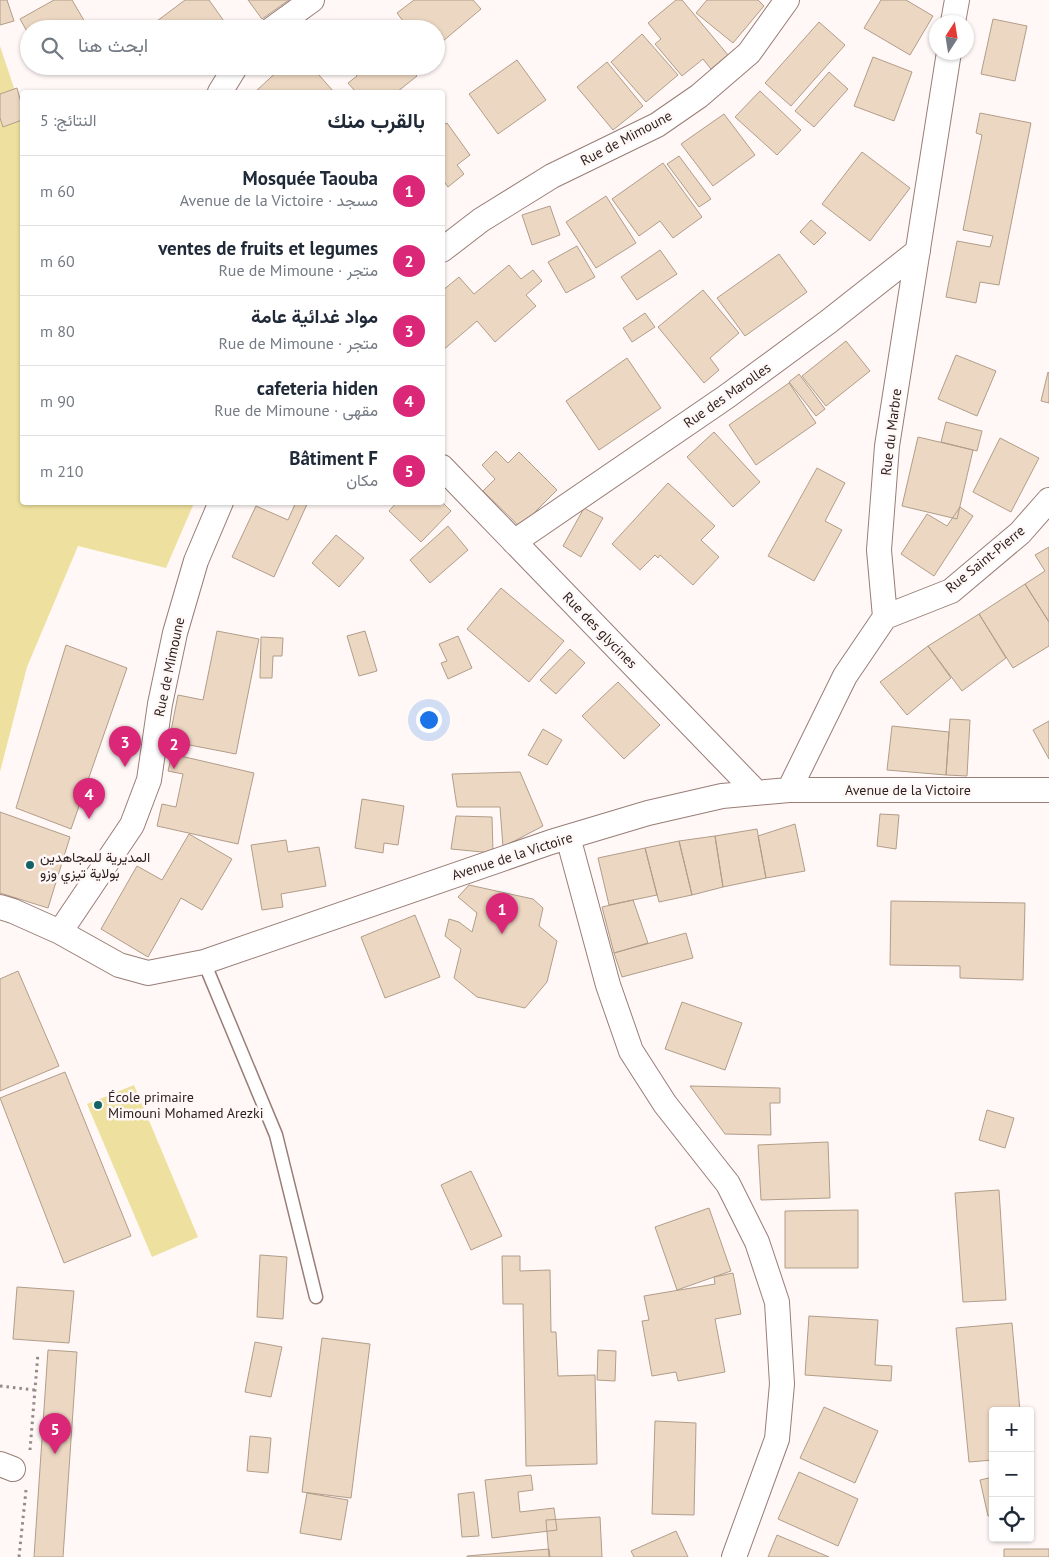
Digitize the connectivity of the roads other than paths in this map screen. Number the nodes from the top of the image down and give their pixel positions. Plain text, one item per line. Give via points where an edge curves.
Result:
1 (312, 0) edge
2 (787, 0) edge
3 (957, 0) edge
4 (954, 15) edge
5 (284, 20) edge
6 (948, 60) edge
7 (230, 75) edge
8 (221, 90) edge
9 (445, 248) edge
10 (918, 251) junction
11 (445, 471) edge
12 (1049, 500) edge
13 (220, 505) edge
14 (522, 536) junction
15 (885, 617) junction
16 (789, 790) junction
17 (1049, 790) edge
18 (757, 793) junction
19 (568, 837) junction
20 (0, 907) edge
21 (60, 932) junction
22 (204, 962) junction
23 (316, 1297) dead end
24 (734, 1557) edge

1 - 5 street
2 - 9 street, Rue de Mimoune via 749,52 699,96 657,125 552,176 481,220
3 - 4 street
6 - 10 street, Rue du Marbre
7 - 8 street
10 - 14 street, Rue des Marolles via 726,397
10 - 15 street, Rue du Marbre via 887,446 879,550
11 - 14 street, Rue des glycines
12 - 15 street, Rue Saint-Pierre via 1020,533 951,591
13 - 21 street, Rue de Mimoune via 196,561 174,633 150,780 132,826
14 - 18 street, Rue des glycines
15 - 16 street via 845,676
16 - 17 street, Avenue de la Victoire
16 - 18 street, Avenue de la Victoire
18 - 19 street, Avenue de la Victoire via 722,796 648,813
19 - 22 street, Avenue de la Victoire
19 - 24 street via 608,985 631,1051 665,1104 728,1184 757,1242 777,1302 782,1384 777,1439
20 - 21 street, Avenue de la Victoire
21 - 22 street, Avenue de la Victoire via 119,966 148,972
22 - 23 lane via 276,1135

